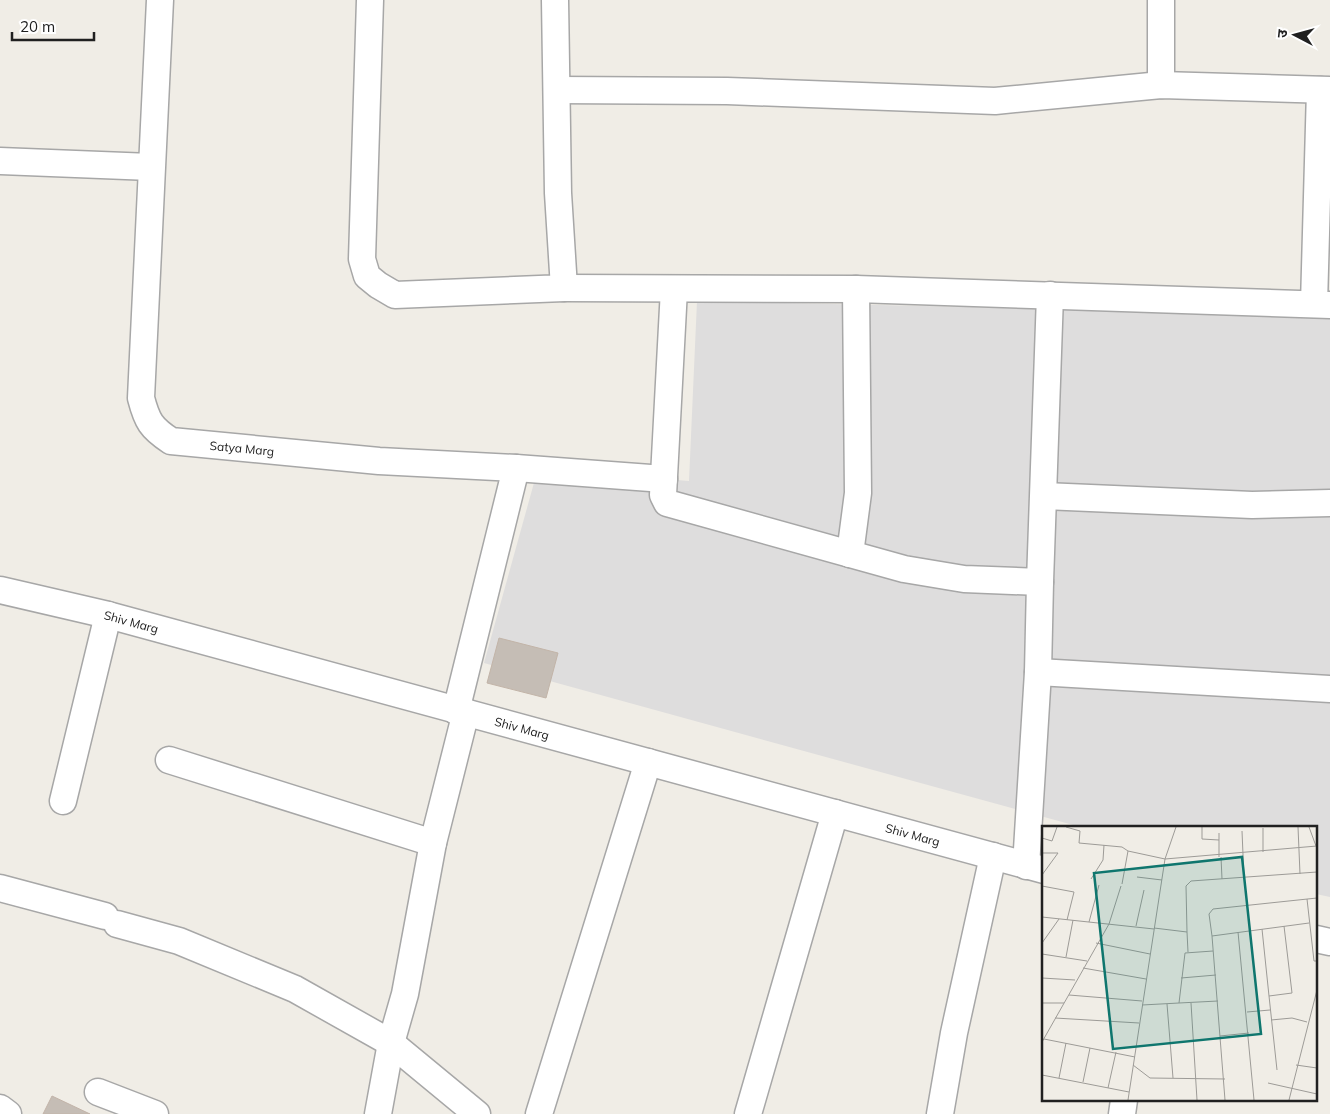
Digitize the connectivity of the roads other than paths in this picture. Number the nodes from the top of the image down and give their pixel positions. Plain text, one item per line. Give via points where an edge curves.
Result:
1 (160, 0) edge
2 (370, 0) edge
3 (555, 0) edge
4 (1161, 0) edge
5 (1161, 85) junction
6 (557, 90) junction
7 (1325, 90) edge
8 (0, 161) edge
9 (151, 167) junction
10 (564, 288) junction
11 (674, 288) junction
12 (856, 290) junction
13 (1050, 296) junction
14 (1322, 304) edge
15 (516, 468) junction
16 (664, 479) junction
17 (1044, 496) junction
18 (1330, 503) edge
19 (850, 554) junction
20 (1040, 582) junction
21 (0, 590) edge
22 (108, 615) junction
23 (1038, 672) junction
24 (1330, 689) edge
25 (461, 711) junction
26 (169, 760) dead end
27 (648, 762) junction
28 (63, 801) dead end
29 (835, 813) junction
30 (434, 842) junction
31 (993, 856) junction
32 (1035, 868) edge
33 (0, 888) edge
34 (391, 1043) junction
35 (98, 1092) dead end
36 (0, 1108) edge
37 (8, 1114) edge
38 (155, 1114) edge
39 (378, 1114) edge
40 (477, 1114) edge
41 (539, 1114) edge
42 (748, 1114) edge
43 (940, 1114) edge

1 - 9 street, Satya Marg
2 - 10 street via 362,259 367,276 395,295
3 - 6 street
4 - 5 street
5 - 6 street via 995,100 727,91
5 - 7 street
6 - 10 street via 558,193
7 - 14 street
8 - 9 street
9 - 15 street, Satya Marg via 140,398 144,413 155,430 171,441 379,461
10 - 11 street
11 - 12 street
11 - 16 street
12 - 13 street
12 - 19 street via 858,493
13 - 14 street
13 - 17 street
15 - 16 street, Satya Marg
15 - 25 street
16 - 19 street via 663,495 667,503 674,506
17 - 18 street via 1252,505
17 - 20 street
19 - 20 street via 904,568 964,578
20 - 23 street
21 - 22 street, Shiv Marg
22 - 25 street, Shiv Marg
22 - 28 street
23 - 24 street
23 - 32 street
25 - 27 street, Shiv Marg
25 - 30 street
26 - 30 street
27 - 29 street, Shiv Marg
27 - 41 street
29 - 31 street, Shiv Marg
29 - 42 street
30 - 34 street via 405,994
31 - 32 street, Shiv Marg
31 - 43 street via 954,1033
33 - 34 street via 179,941 295,989
34 - 39 street
34 - 40 street
35 - 38 street
36 - 37 street

